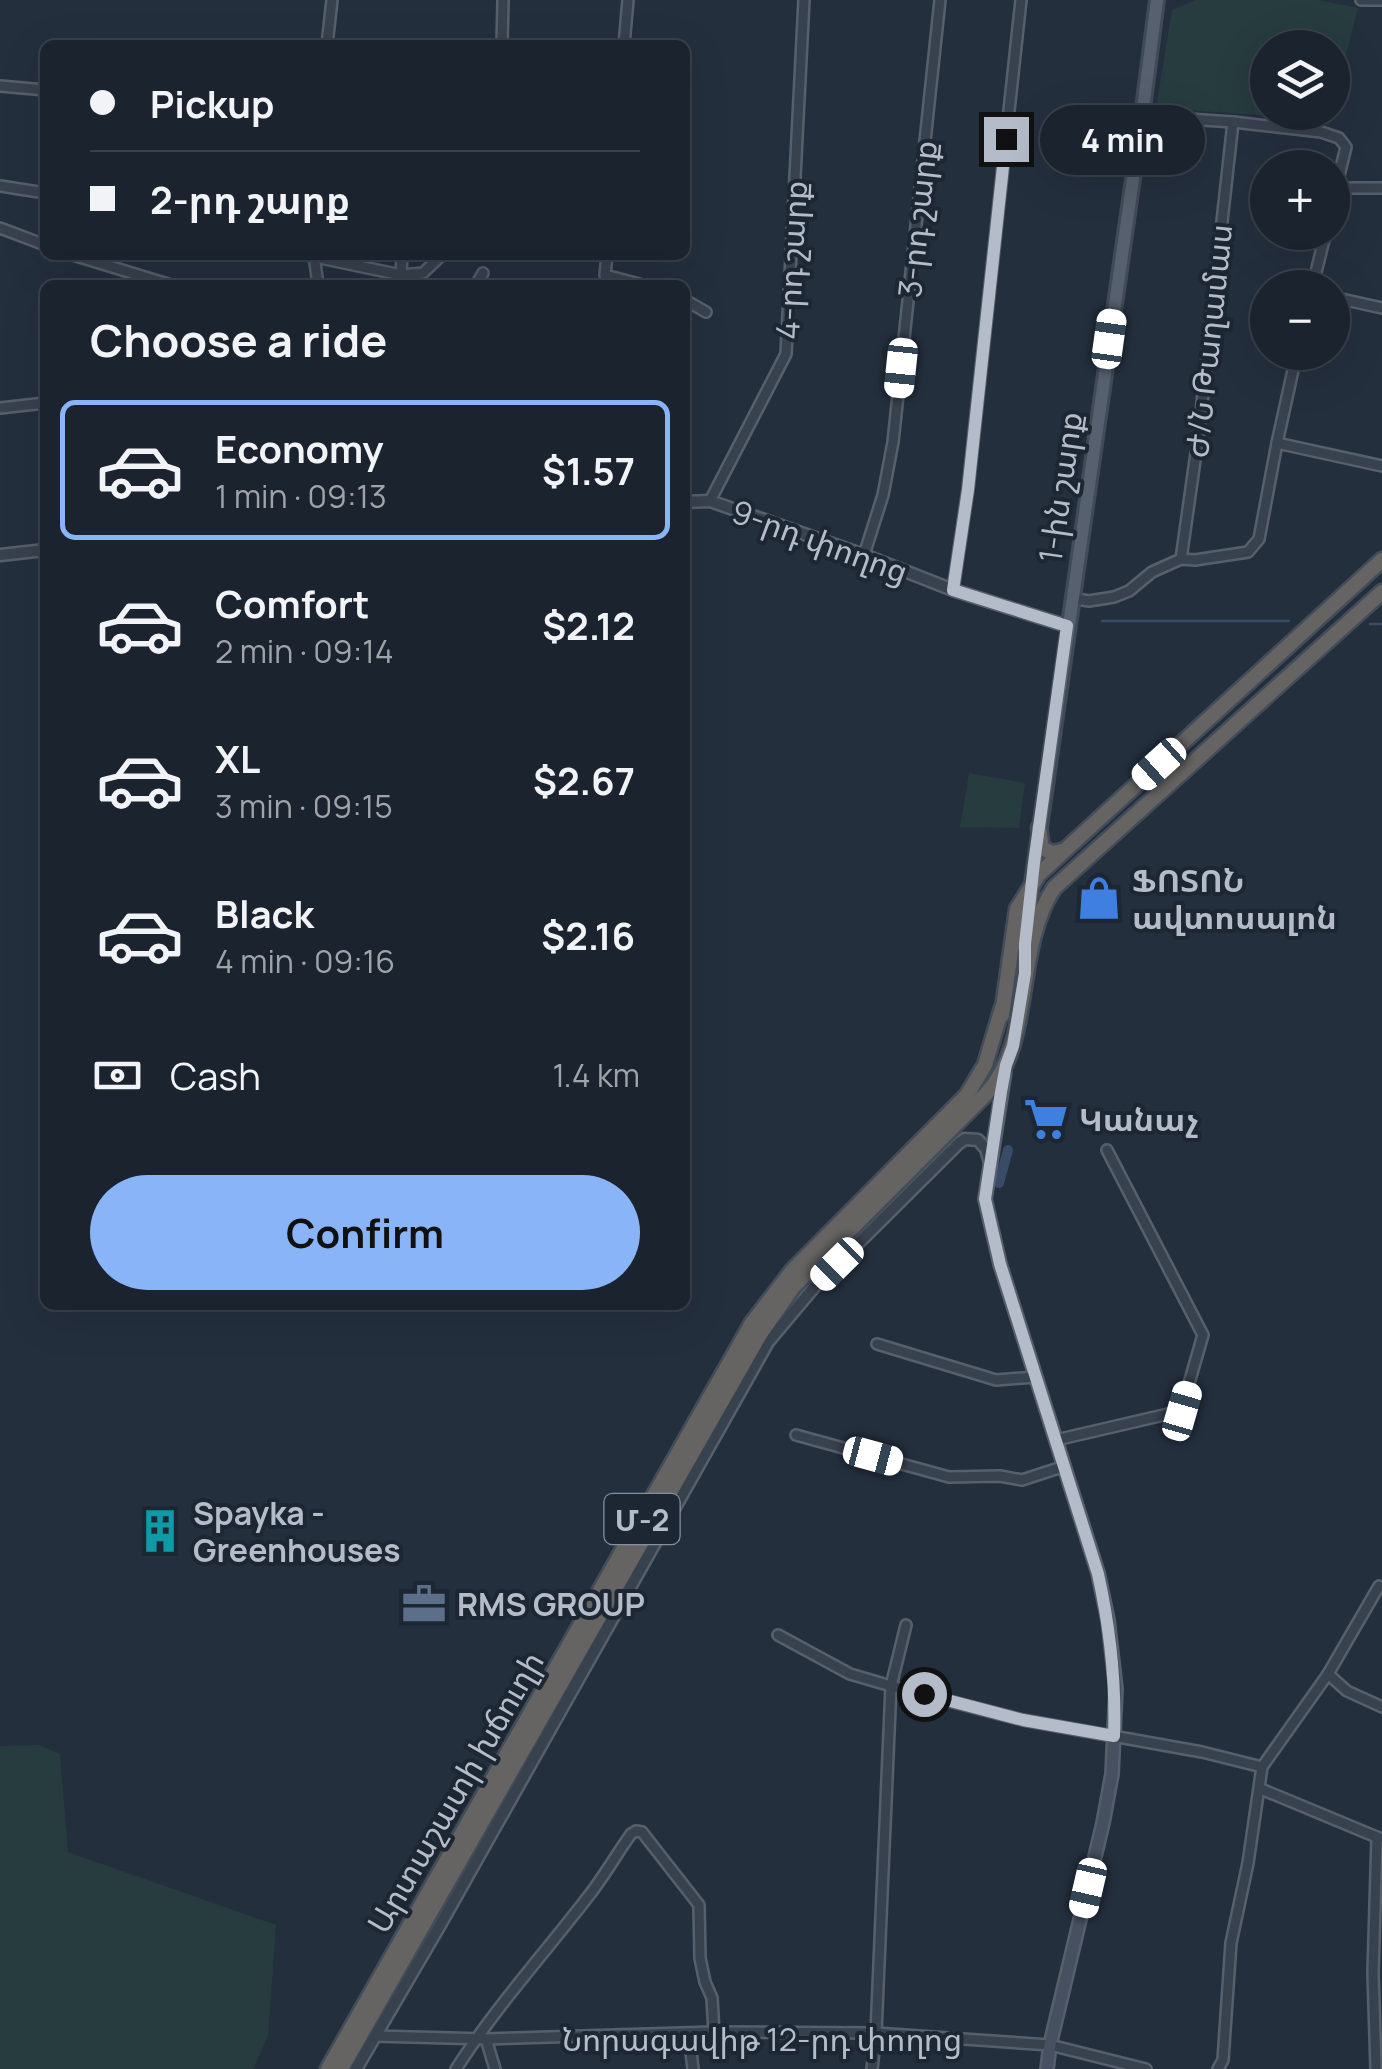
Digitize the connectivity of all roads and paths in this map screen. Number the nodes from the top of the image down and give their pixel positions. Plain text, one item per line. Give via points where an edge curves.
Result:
1 (332, 0) edge
2 (503, 0) edge
3 (628, 0) edge
4 (804, 0) edge
5 (940, 0) edge
6 (1021, 0) edge
7 (1156, 0) edge
8 (1361, 0) edge
9 (1382, 0) edge
10 (328, 40) edge
11 (502, 40) edge
12 (624, 40) edge
13 (0, 86) edge
14 (40, 90) edge
15 (1142, 116) junction
16 (1234, 122) junction
17 (1345, 150) edge
18 (0, 186) edge
19 (1350, 188) edge
20 (1382, 188) edge
21 (40, 192) edge
22 (0, 228) edge
23 (40, 243) edge
24 (88, 260) edge
25 (331, 260) edge
26 (402, 260) edge
27 (437, 260) edge
28 (606, 260) edge
29 (484, 273) dead end
30 (401, 274) junction
31 (154, 280) edge
32 (479, 280) edge
33 (624, 280) edge
34 (1350, 301) edge
35 (690, 303) edge
36 (1382, 308) edge
37 (706, 312) dead end
38 (1293, 370) edge
39 (40, 404) edge
40 (0, 408) edge
41 (1276, 442) junction
42 (1382, 466) edge
43 (710, 501) junction
44 (690, 502) edge
45 (40, 551) edge
46 (0, 555) edge
47 (864, 555) junction
48 (1181, 559) junction
49 (1382, 560) edge
50 (953, 590) junction
51 (1382, 592) edge
52 (1071, 598) junction
53 (1067, 626) junction
54 (1039, 828) junction
55 (1071, 844) junction
56 (1032, 883) junction
57 (1025, 973) junction
58 (1002, 1008) junction
59 (1006, 1065) junction
60 (1107, 1150) dead end
61 (990, 1163) junction
62 (877, 1344) dead end
63 (1036, 1377) junction
64 (796, 1435) dead end
65 (1056, 1440) junction
66 (1065, 1466) junction
67 (1380, 1586) dead end
68 (906, 1625) dead end
69 (778, 1635) dead end
70 (1328, 1674) junction
71 (890, 1686) junction
72 (1382, 1707) edge
73 (1114, 1736) junction
74 (1262, 1767) junction
75 (1261, 1789) junction
76 (1379, 1838) edge
77 (1378, 1974) edge
78 (714, 2032) junction
79 (876, 2033) junction
80 (689, 2034) junction
81 (374, 2036) junction
82 (481, 2039) junction
83 (1050, 2045) junction
84 (328, 2069) edge
85 (341, 2069) edge
86 (356, 2069) edge
87 (456, 2069) edge
88 (494, 2069) edge
89 (693, 2069) edge
90 (872, 2069) edge
91 (1047, 2069) edge
92 (1146, 2069) edge
93 (1218, 2069) edge
94 (1376, 2069) edge

1 - 10 street
2 - 11 street
3 - 12 street
4 - 43 street, 4-րդ շարք via 786,354
5 - 47 street, 3-րդ շարք via 893,442
6 - 50 street
7 - 15 main road, 1-ին շարք
8 - 9 street
13 - 14 street
15 - 16 street
15 - 52 main road, 1-ին շարք
16 - 17 street via 1320,132 1338,138
16 - 48 street, Ժ/Ն Թաղամաս
18 - 21 street
19 - 20 street
22 - 23 street
24 - 31 street
25 - 30 street
26 - 30 street
27 - 30 street via 424,273
28 - 33 street via 605,275
29 - 32 street
34 - 36 street
35 - 37 street
38 - 41 street
39 - 40 street
41 - 42 street
41 - 48 street via 1259,539 1248,552
43 - 44 street, 9-րդ փողոց
43 - 47 street, 9-րդ փողոց
45 - 46 street
47 - 50 street, 9-րդ փողոց
48 - 52 street via 1114,597
49 - 55 highway, Մ-2
50 - 53 street, 9-րդ փողոց
51 - 57 highway, Մ-2 via 1054,888
52 - 53 main road, 1-ին շարք
53 - 54 main road, 1-ին շարք
54 - 55 highway via 1040,846 1048,852
54 - 56 main road, 1-ին շարք
55 - 56 highway, Մ-2
56 - 57 highway, Մ-2
56 - 58 highway, Մ-2 via 1017,908
57 - 59 highway, Մ-2
58 - 59 highway, Մ-2
58 - 84 highway, Արտաշատի խճուղի / Մ-2 via 985,1065 967,1095 792,1271 752,1323
59 - 61 main road
59 - 85 highway, Արտաշատի խճուղի / Մ-2 via 986,1094 793,1287 761,1333
60 - 65 street via 1203,1334 1182,1411
61 - 63 main road via 985,1199
61 - 81 street, Արտաշատի խճուղի via 978,1140 959,1143 814,1286 768,1342
62 - 63 street via 996,1380
63 - 65 main road
64 - 66 street via 949,1477 1022,1480
65 - 66 main road
66 - 73 main road via 1108,1620
67 - 70 street
68 - 71 street
69 - 71 street via 850,1674
70 - 72 street
70 - 74 street
71 - 73 street
71 - 79 street
73 - 74 street
73 - 83 main road via 1103,1824
74 - 75 street
75 - 76 street
75 - 93 street via 1230,1943
76 - 77 street
77 - 94 street
78 - 79 street, Նորագավիթ 12-րդ փողոց
78 - 80 street, Նորագավիթ 12-րդ փողոց
78 - 82 street via 700,1958 699,1905 636,1831
79 - 83 street, Նորագավիթ 12-րդ փողոց
79 - 90 street
80 - 82 street, Նորագավիթ 12-րդ փողոց
80 - 89 street
81 - 82 street, Նորագավիթ 12-րդ փողոց
81 - 86 street, Արտաշատի խճուղի
82 - 87 street
82 - 88 street
83 - 91 main road
83 - 92 street, Նորագավիթ 12-րդ փողոց

